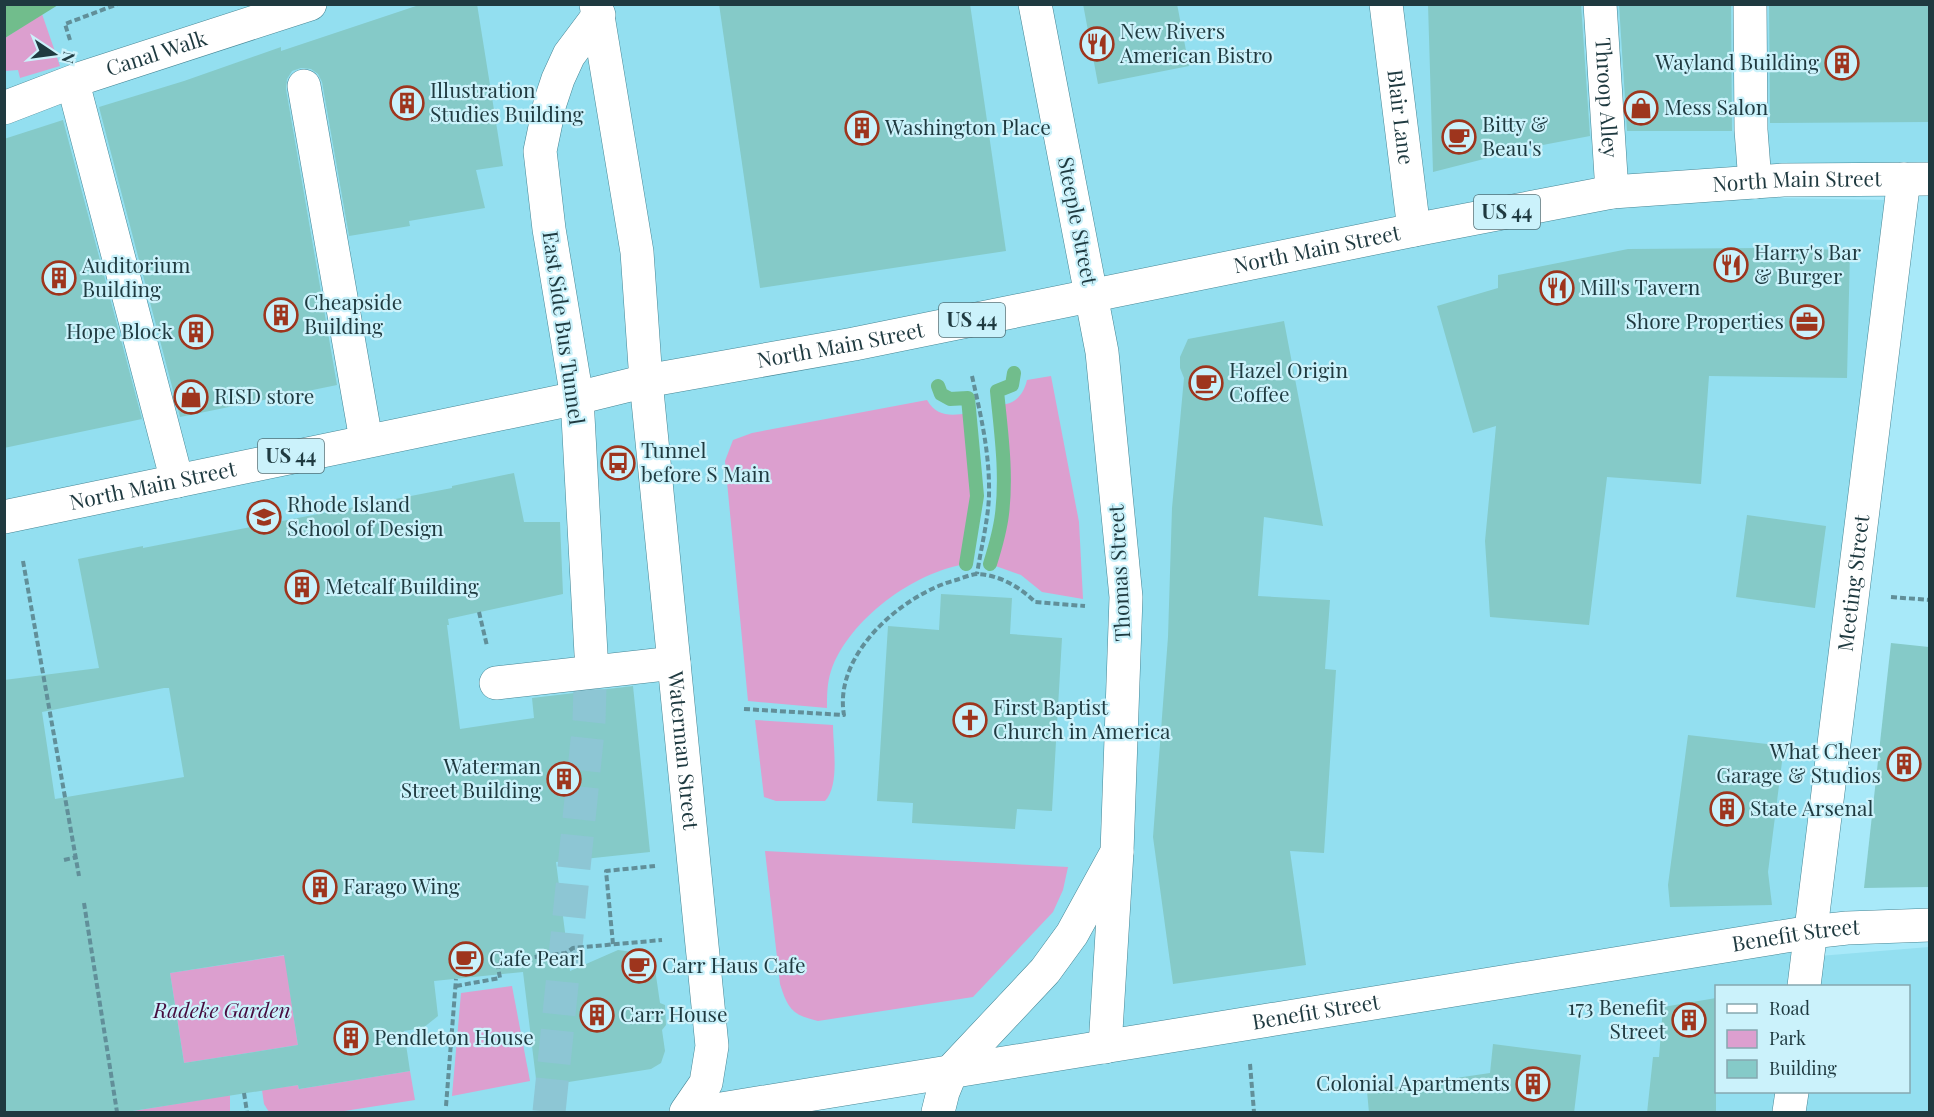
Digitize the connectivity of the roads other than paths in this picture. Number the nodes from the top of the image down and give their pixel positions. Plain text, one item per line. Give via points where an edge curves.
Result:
1 (310, 4) edge
2 (1035, 4) edge
3 (1386, 4) edge
4 (1600, 4) edge
5 (1750, 4) edge
6 (597, 10) edge
7 (73, 82) junction
8 (304, 86) dead end
9 (4, 108) edge
10 (1917, 179) edge
11 (1755, 182) junction
12 (1612, 192) junction
13 (1414, 230) junction
14 (1091, 296) junction
15 (646, 381) junction
16 (577, 398) junction
17 (366, 440) junction
18 (177, 481) junction
19 (4, 517) edge
20 (591, 654) tunnel mouth
21 (674, 663) junction
22 (496, 683) dead end
23 (1117, 852) junction
24 (1929, 925) edge
25 (1811, 932) junction
26 (1804, 985) edge
27 (1106, 1047) junction
28 (952, 1071) junction
29 (1792, 1093) edge
30 (686, 1113) edge
31 (703, 1113) edge
32 (938, 1113) edge
33 (1789, 1113) edge

1 - 7 main road, Canal Walk
2 - 14 main road, Steeple Street
3 - 13 main road, Blair Lane
4 - 12 main road, Throop Alley
5 - 11 main road
6 - 15 main road via 637,252
6 - 16 main road, East Side Bus Tunnel via 558,79 540,151
7 - 9 main road, Canal Walk
7 - 18 main road
8 - 17 main road
10 - 11 main road, North Main Street / US 44
10 - 25 main road, Meeting Street
11 - 12 main road, North Main Street / US 44
12 - 13 main road, North Main Street / US 44
13 - 14 main road, North Main Street / US 44
14 - 15 main road, North Main Street / US 44
14 - 23 main road, Thomas Street via 1102,352 1126,597
15 - 16 main road, North Main Street / US 44
15 - 21 main road, Waterman Street
16 - 17 main road, North Main Street / US 44
16 - 20 main road, East Side Bus Tunnel
17 - 18 main road, North Main Street / US 44
18 - 19 main road, North Main Street / US 44
21 - 22 main road
21 - 30 main road, Waterman Street via 712,1046 706,1083
23 - 27 main road, Thomas Street
23 - 28 main road, Thomas Street via 1072,934 1045,971
24 - 25 main road, Benefit Street
25 - 26 main road, Meeting Street
25 - 27 main road, Benefit Street
27 - 28 main road, Benefit Street
28 - 31 main road, Benefit Street
28 - 32 main road
29 - 33 main road

